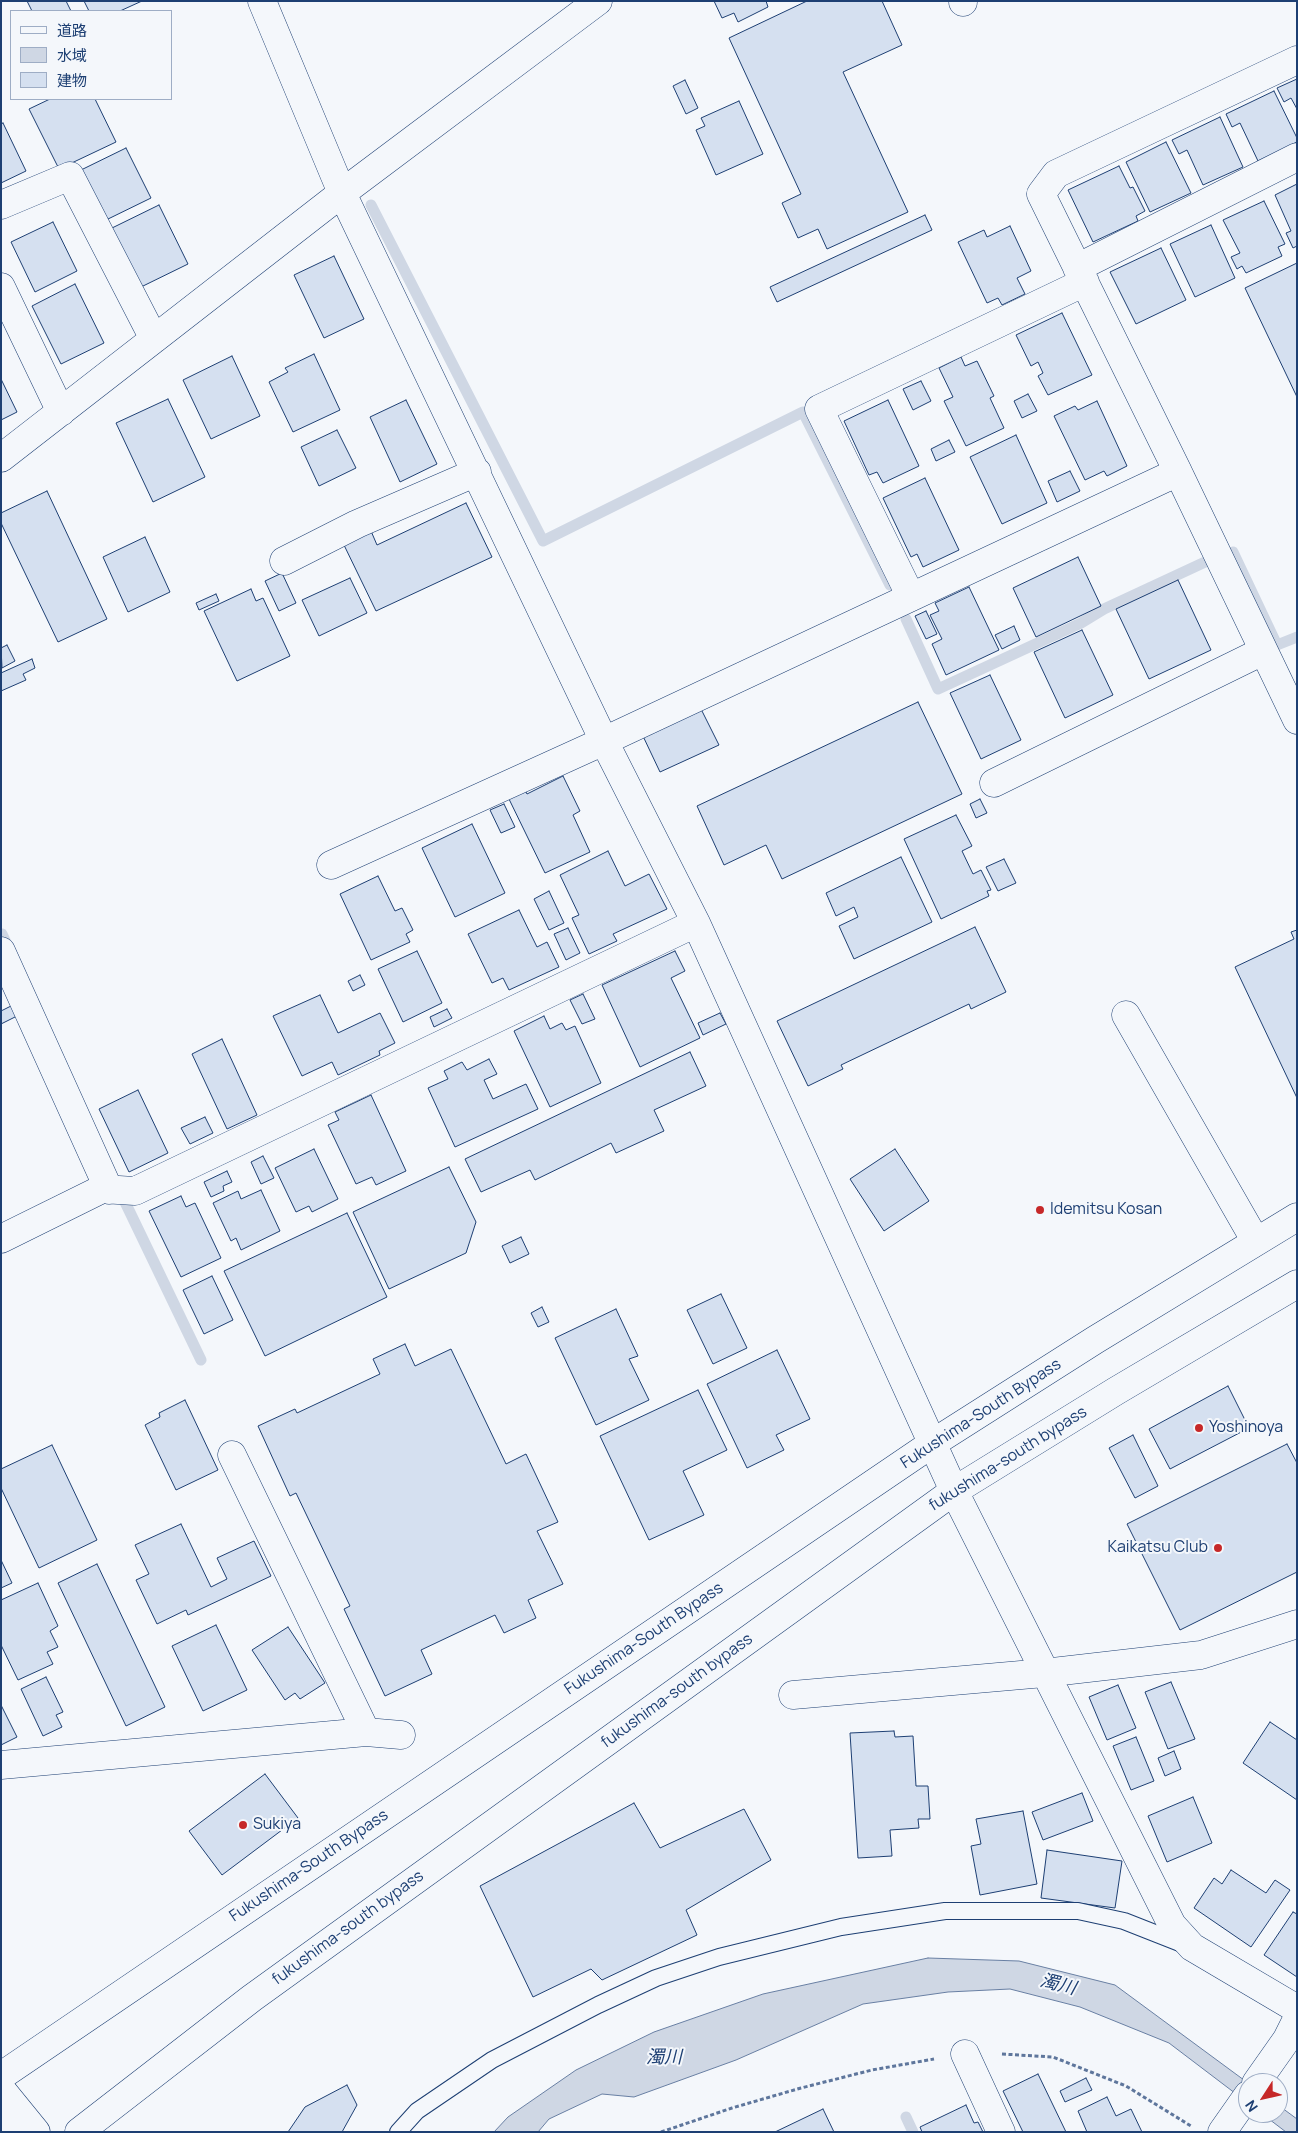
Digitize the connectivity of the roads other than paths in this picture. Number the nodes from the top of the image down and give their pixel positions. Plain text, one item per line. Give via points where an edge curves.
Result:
1 (262, 1) edge
2 (598, 1) edge
3 (1297, 60) edge
4 (1297, 157) edge
5 (342, 193) junction
6 (1, 205) edge
7 (1081, 275) junction
8 (1, 287) edge
9 (154, 339) junction
10 (61, 412) junction
11 (1, 458) edge
12 (477, 472) junction
13 (1178, 472) junction
14 (284, 561) dead end
15 (912, 597) junction
16 (1264, 651) junction
17 (1297, 720) edge
18 (604, 741) junction
19 (994, 783) dead end
20 (331, 865) dead end
21 (696, 923) junction
22 (1, 951) edge
23 (1126, 1015) dead end
24 (109, 1190) junction
25 (1297, 1217) edge
26 (1, 1239) edge
27 (1255, 1240) junction
28 (1297, 1284) edge
29 (933, 1443) junction
30 (232, 1455) dead end
31 (954, 1492) junction
32 (1297, 1624) edge
33 (1044, 1673) junction
34 (793, 1696) dead end
35 (366, 1732) junction
36 (401, 1735) dead end
37 (1, 1765) edge
38 (1192, 1947) junction
39 (1297, 2009) edge
40 (1292, 2029) edge
41 (965, 2054) road end
42 (1263, 2073) edge
43 (1, 2076) edge
44 (1, 2089) edge
45 (1238, 2110) edge
46 (1, 2114) edge
47 (1226, 2127) edge
48 (5, 2132) edge
49 (36, 2132) edge
50 (79, 2132) edge
51 (398, 2132) edge
52 (1001, 2132) edge

1 - 5 main road
2 - 5 main road
3 - 7 main road via 1056,174 1041,194
4 - 7 main road
5 - 9 main road
5 - 12 main road
6 - 9 main road via 70,176
7 - 13 main road
7 - 15 main road via 819,409
8 - 10 main road
9 - 10 main road
10 - 11 main road
12 - 14 main road via 357,524
12 - 18 main road
13 - 15 main road
13 - 16 main road
15 - 18 main road
16 - 17 main road
16 - 19 main road
18 - 20 main road
18 - 21 main road
21 - 24 main road via 135,1191
21 - 29 main road
22 - 24 main road
23 - 27 main road
24 - 26 main road via 102,1189
25 - 27 main road, Fukushima-South Bypass
27 - 29 main road, Fukushima-South Bypass
28 - 31 main road, fukushima-south bypass
29 - 31 main road
29 - 43 main road, Fukushima-South Bypass
30 - 35 main road
31 - 33 main road
31 - 50 main road, fukushima-south bypass via 252,1998
32 - 33 main road via 1201,1655
33 - 34 main road
33 - 38 main road via 1172,1925
35 - 36 main road
35 - 37 main road
38 - 39 main road
38 - 51 lane via 1124,1921 1078,1911 945,1911 841,1927 719,1957 648,1982 598,2005 492,2060 417,2111
40 - 42 main road
41 - 52 main road
44 - 49 main road
45 - 47 main road
46 - 48 main road

